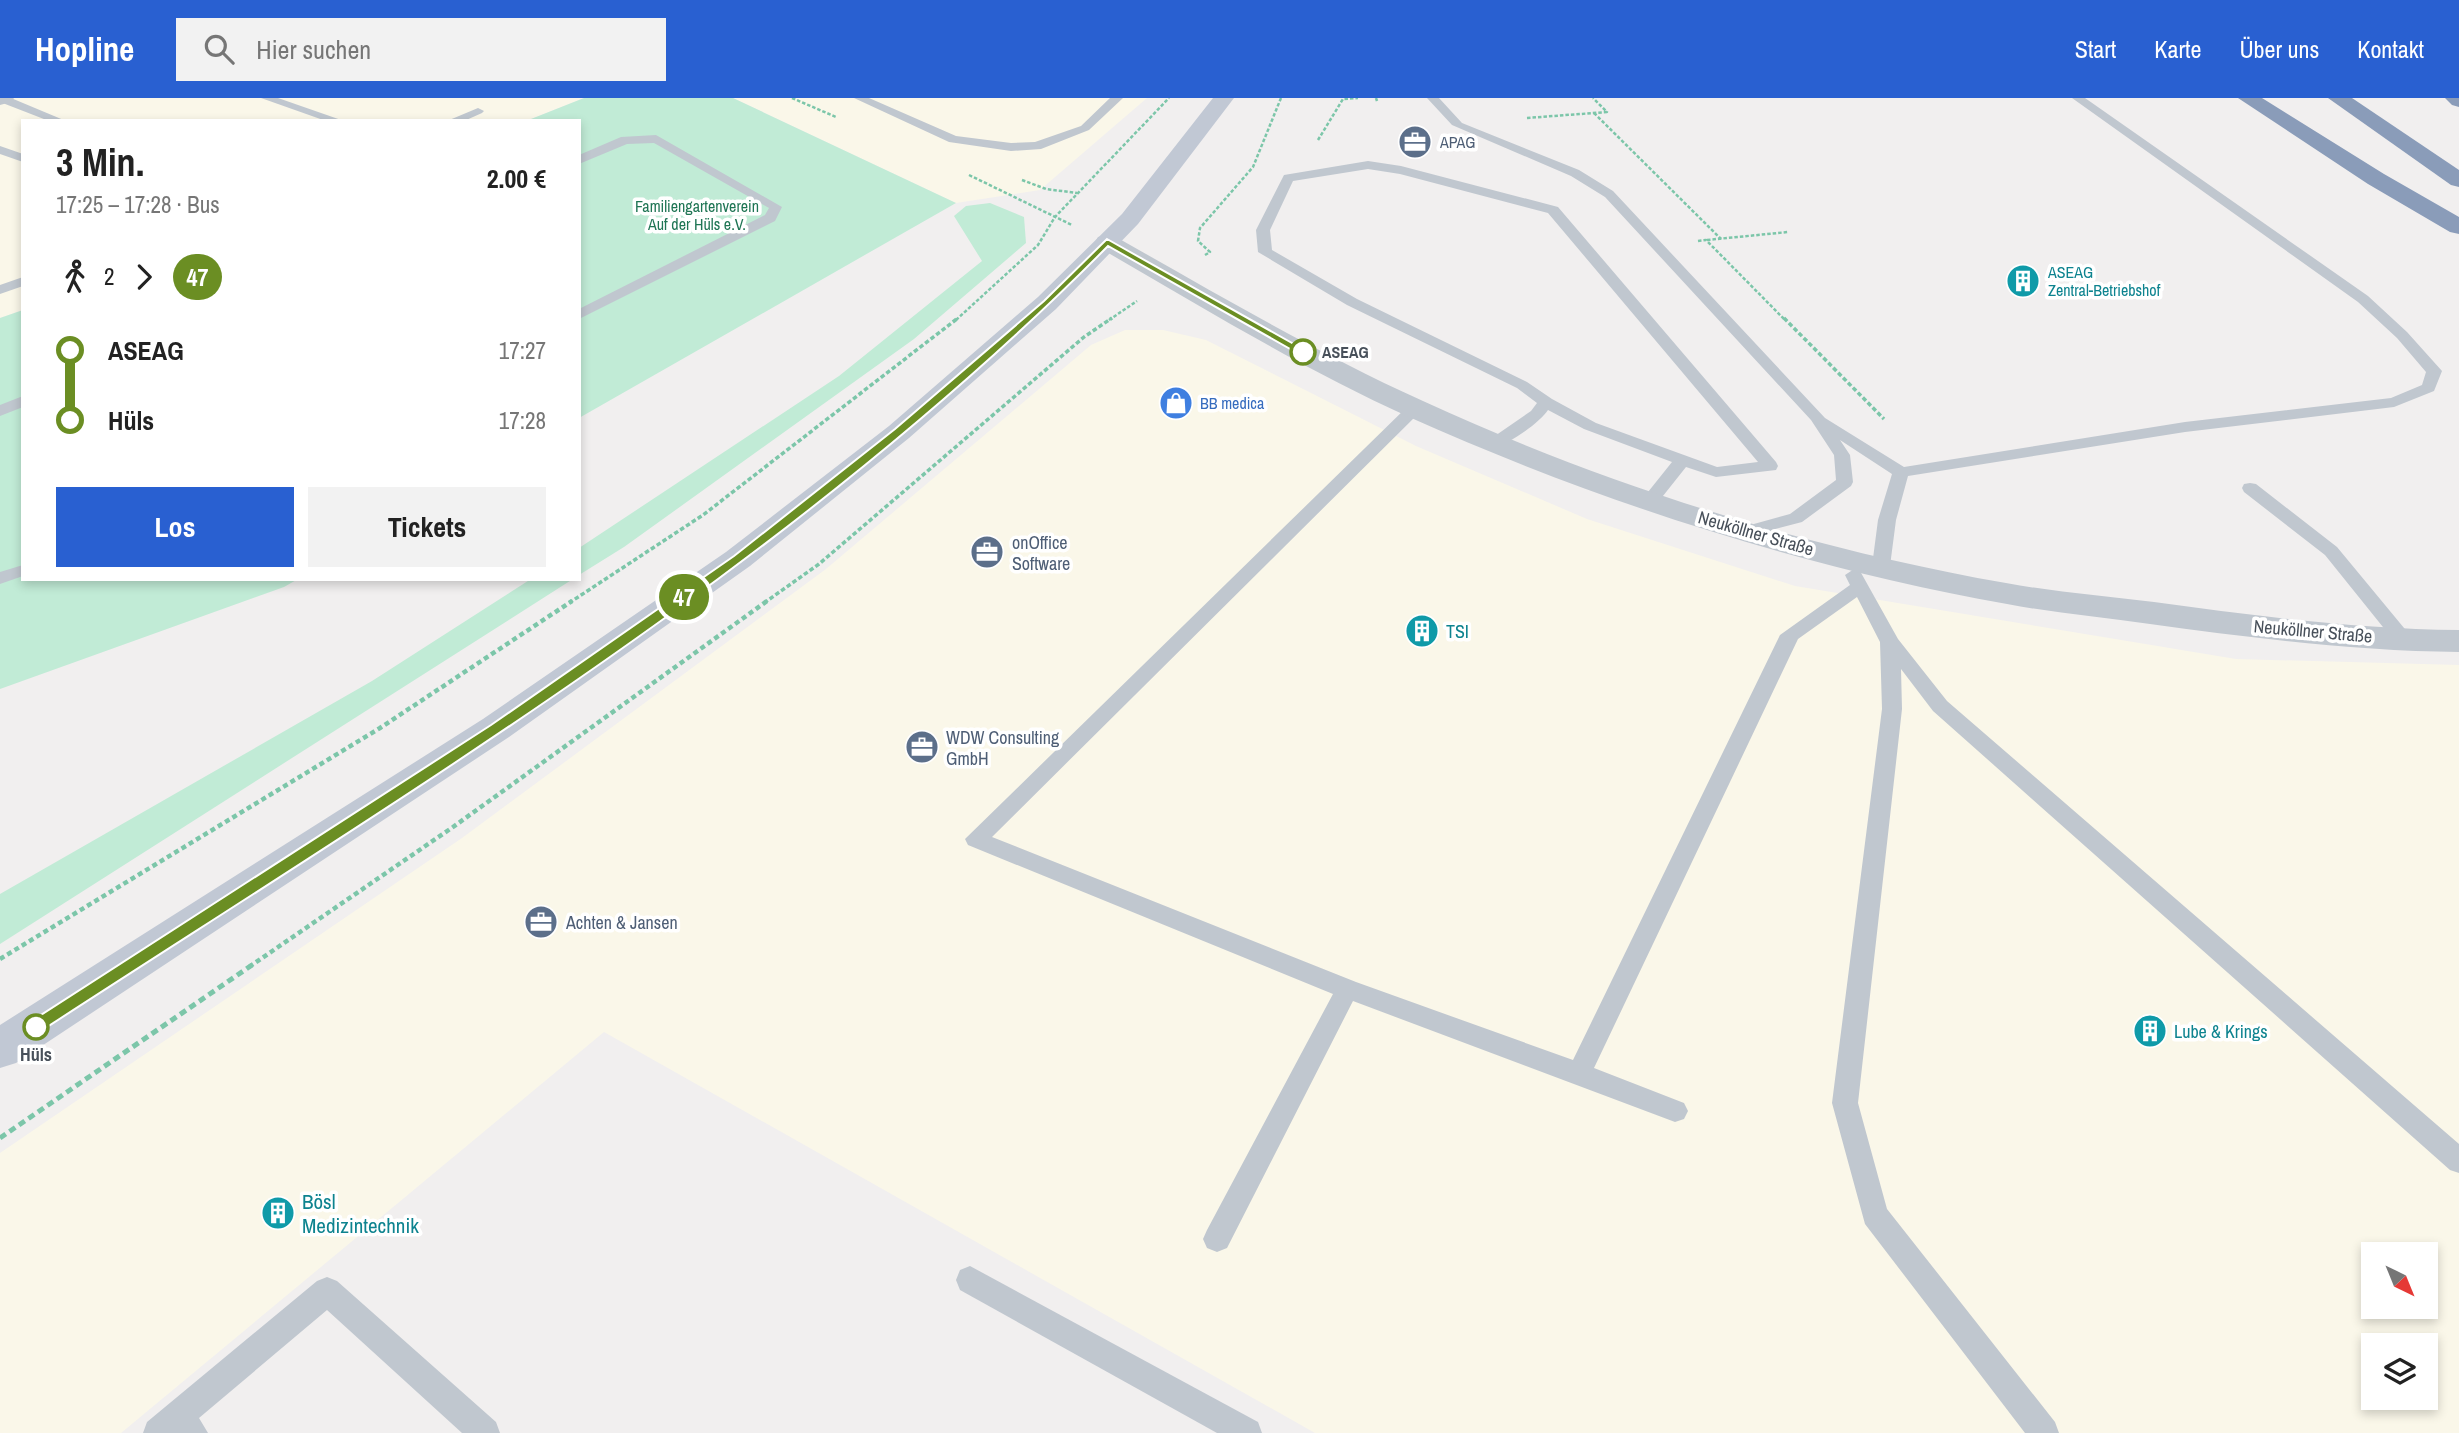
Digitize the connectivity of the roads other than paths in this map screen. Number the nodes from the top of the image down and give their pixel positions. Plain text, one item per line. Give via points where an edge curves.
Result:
1 (267, 98) edge
2 (860, 98) edge
3 (1117, 98) edge
4 (1224, 98) edge
5 (1433, 98) edge
6 (2078, 98) edge
7 (2248, 98) edge
8 (2338, 98) edge
9 (2, 99) edge
10 (478, 111) dead end
11 (55, 119) edge
12 (332, 119) edge
13 (458, 119) edge
14 (2326, 122) dead end
15 (0, 150) edge
16 (21, 157) edge
17 (581, 159) edge
18 (2459, 180) edge
19 (2459, 216) edge
20 (2459, 227) edge
21 (1107, 242) junction
22 (21, 282) edge
23 (0, 290) edge
24 (581, 314) edge
25 (21, 402) edge
26 (1546, 402) junction
27 (1415, 408) junction
28 (0, 411) edge
29 (1817, 417) junction
30 (1495, 443) junction
31 (1682, 460) junction
32 (1901, 471) junction
33 (2250, 488) dead end
34 (1649, 502) junction
35 (1749, 531) junction
36 (1862, 570) junction
37 (21, 571) edge
38 (0, 578) edge
39 (2402, 638) junction
40 (1890, 642) junction
41 (2455, 646) edge
42 (1347, 989) junction
43 (0, 1049) edge
44 (1579, 1073) junction
45 (1675, 1111) dead end
46 (2459, 1161) edge
47 (1217, 1239) dead end
48 (970, 1280) dead end
49 (176, 1428) edge
50 (485, 1433) edge
51 (1247, 1433) edge
52 (2045, 1433) edge

1 - 12 lane
2 - 3 lane via 953,139 1011,147 1037,146 1085,128
4 - 21 street
5 - 29 lane via 1460,124 1575,173 1609,194
6 - 32 lane via 2363,299 2434,371 2429,388 2394,402 2185,427
7 - 20 highway
8 - 18 highway
9 - 11 lane
10 - 13 lane
14 - 19 highway
15 - 16 lane
17 - 24 lane via 625,140 656,139 776,207 770,218
21 - 27 street, Neuköllner Straße via 1325,364
21 - 43 street via 1047,303 899,432 738,559 496,728
22 - 23 lane
25 - 28 lane
26 - 30 lane
26 - 31 lane via 1590,426
26 - 31 lane via 1522,385 1352,302 1265,253 1263,230 1288,178 1368,164 1553,210 1770,466 1716,472
27 - 30 street, Neuköllner Straße
27 - 42 lane via 976,839
29 - 32 lane
29 - 35 lane via 1842,455 1845,482 1797,518
30 - 34 street, Neuköllner Straße
31 - 34 lane
32 - 36 lane via 1887,520
33 - 39 lane via 2331,551
34 - 35 street, Neuköllner Straße
35 - 36 street, Neuköllner Straße
36 - 39 street, Neuköllner Straße via 2286,631
36 - 40 lane
36 - 44 lane via 1790,635
37 - 38 lane
39 - 41 street, Neuköllner Straße
40 - 46 lane via 1940,706
40 - 52 lane via 1892,709 1845,1103 1875,1215
42 - 44 lane
42 - 47 lane
44 - 45 lane
48 - 51 lane
49 - 50 lane via 327,1291

